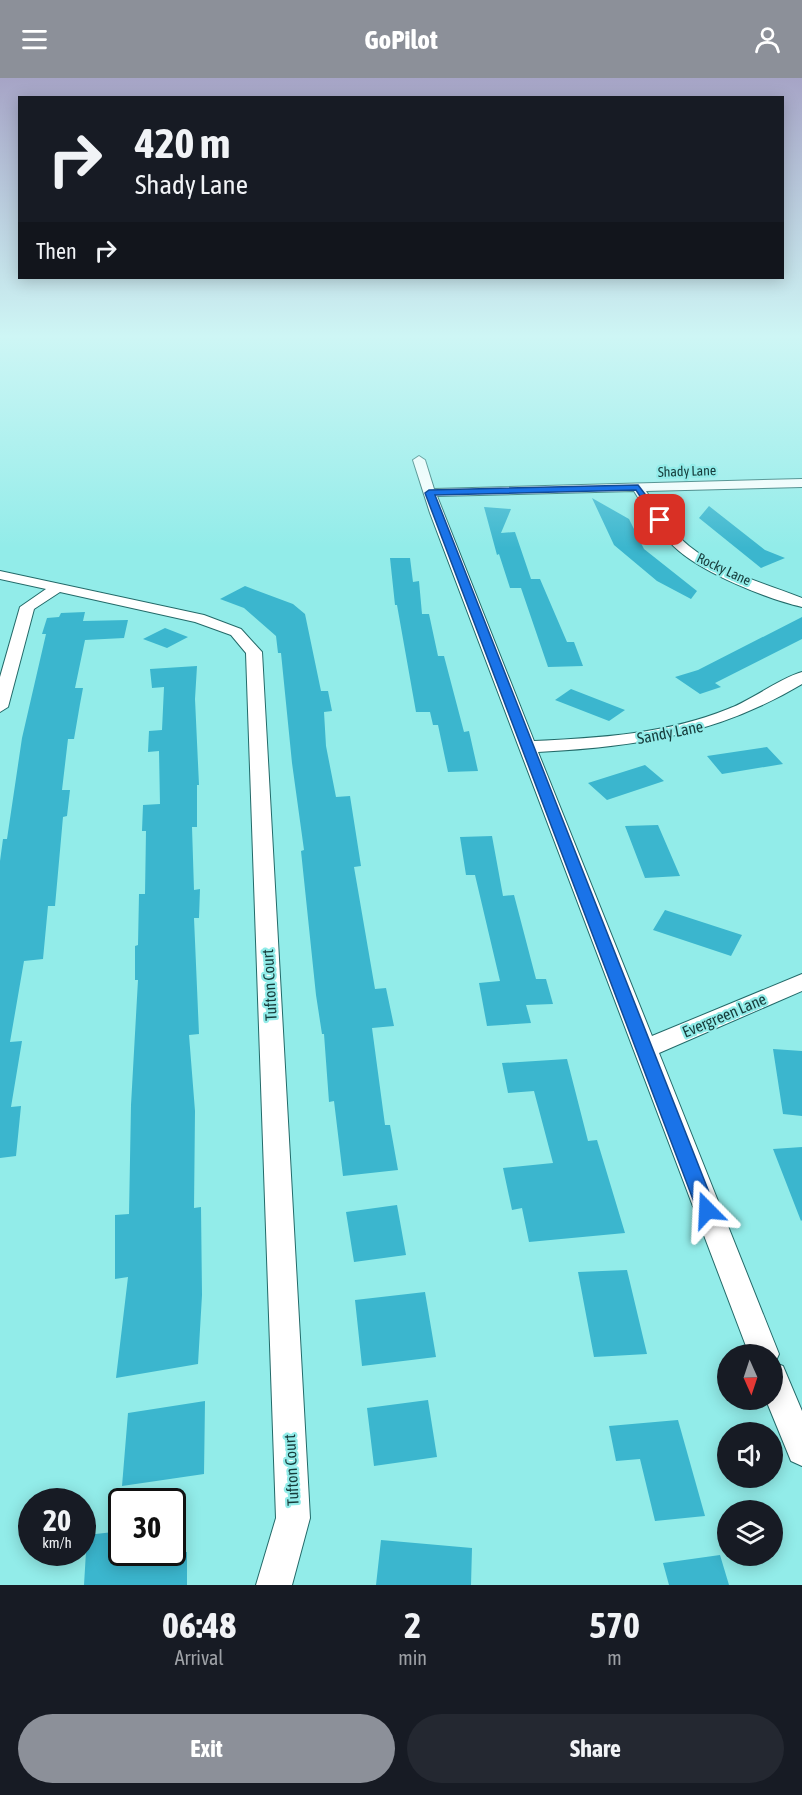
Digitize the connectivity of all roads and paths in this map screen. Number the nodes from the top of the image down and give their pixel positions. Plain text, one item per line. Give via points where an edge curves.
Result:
1 (419, 460) dead end
2 (802, 483) edge
3 (638, 488) junction
4 (429, 493) junction
5 (0, 575) edge
6 (58, 587) junction
7 (802, 603) edge
8 (802, 677) edge
9 (0, 707) edge
10 (527, 747) junction
11 (802, 982) edge
12 (645, 1048) junction
13 (760, 1344) edge
14 (783, 1403) edge
15 (802, 1450) edge
16 (274, 1585) edge

1 - 4 street
2 - 3 street, Shady Lane
3 - 4 street, Shady Lane
3 - 7 street, Rocky Lane via 672,536 689,552 717,568
4 - 10 street
5 - 6 street, Tufton Court
6 - 9 street via 27,608
6 - 16 street, Tufton Court via 199,618 236,632 254,652 293,1518
8 - 10 street, Sandy Lane via 732,716 676,733
10 - 12 street
11 - 12 street, Evergreen Lane
12 - 13 street
14 - 15 street

